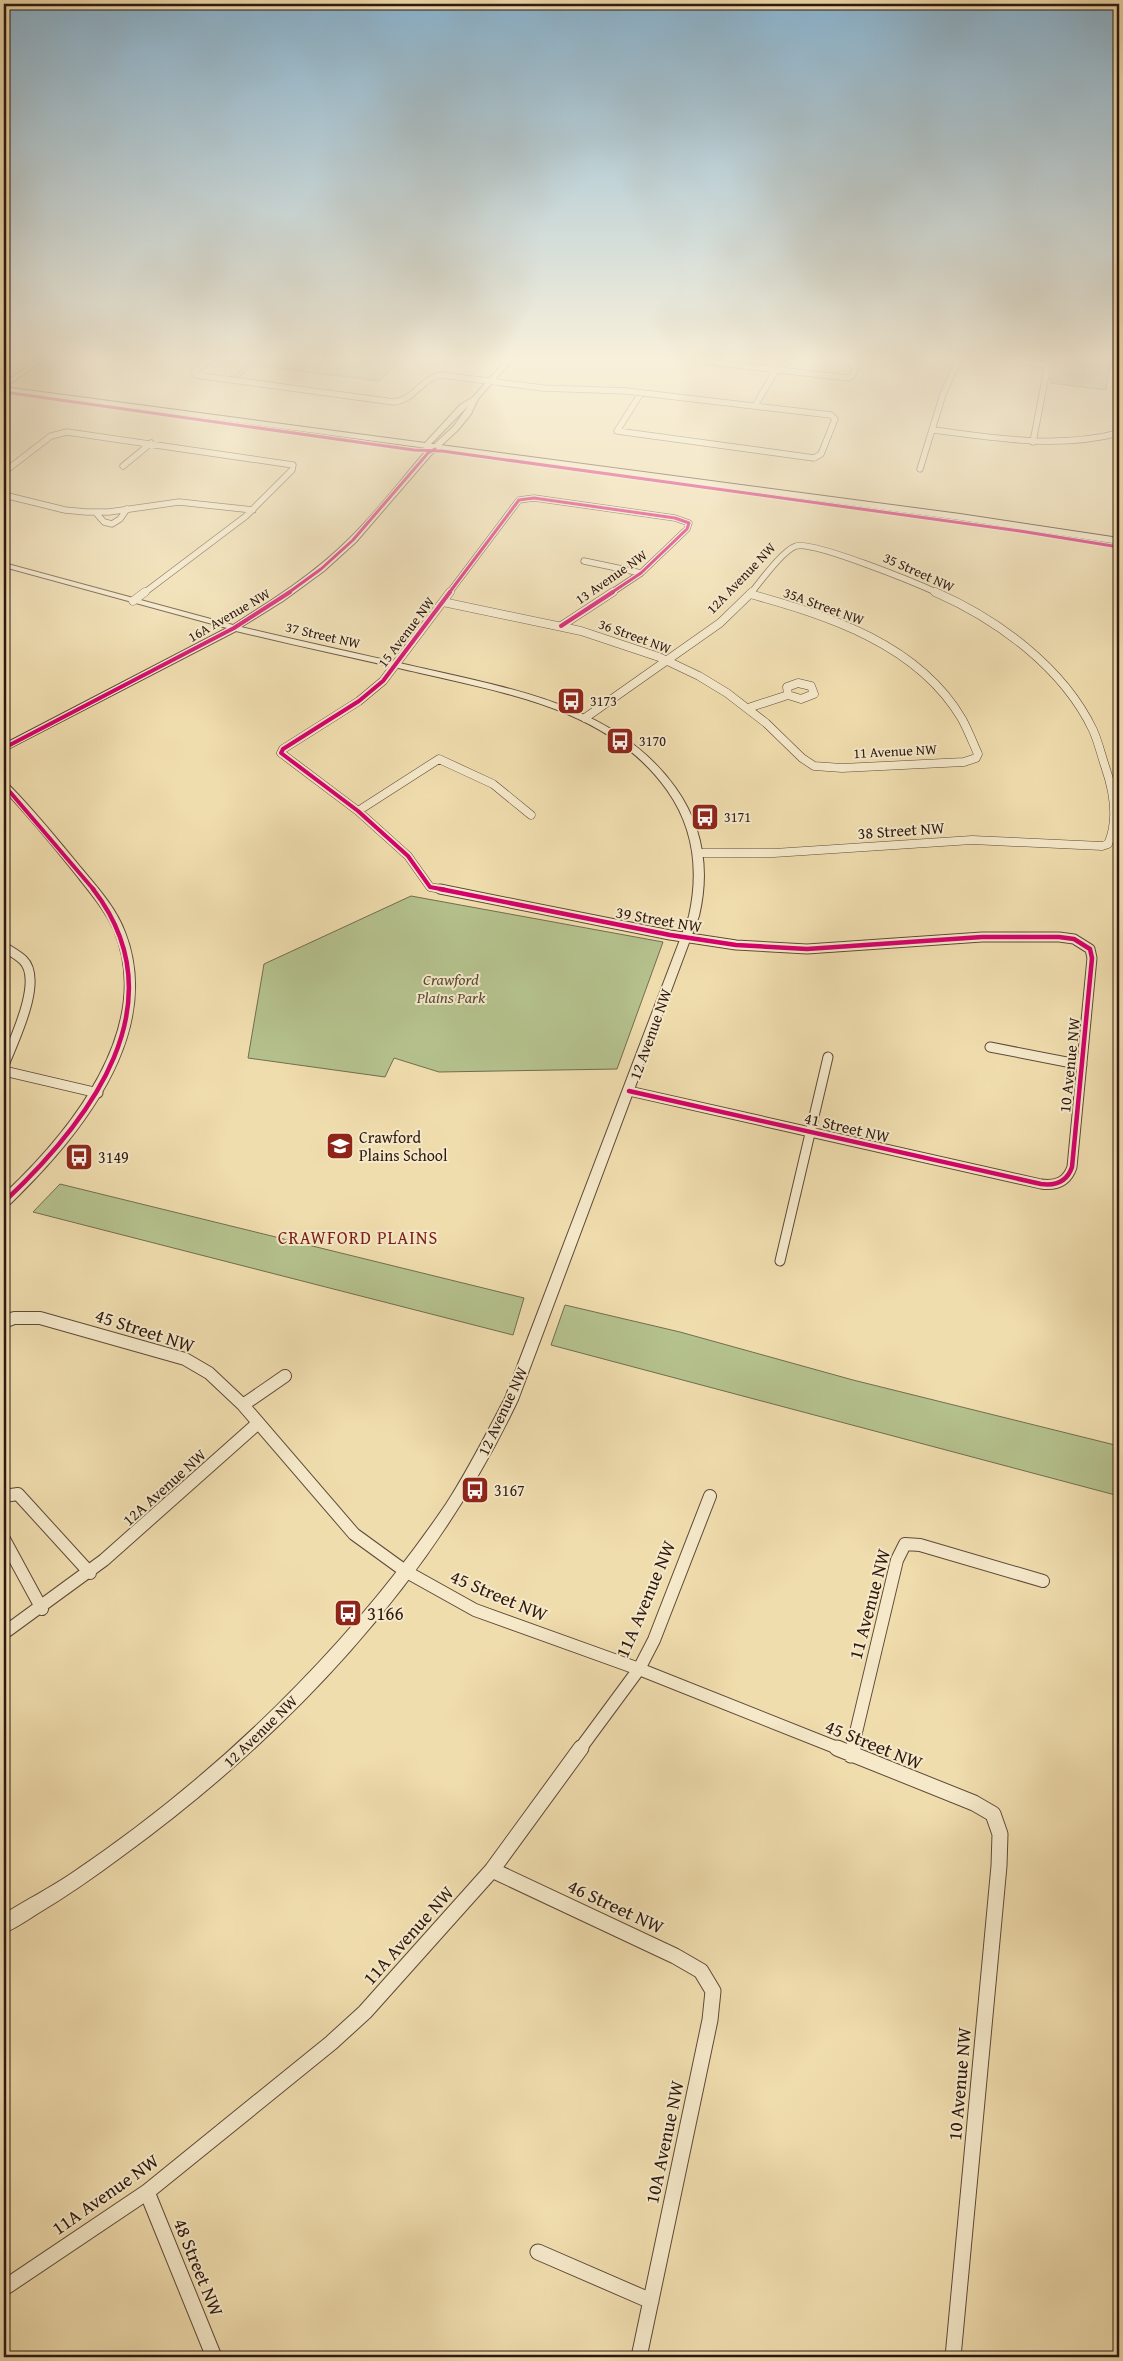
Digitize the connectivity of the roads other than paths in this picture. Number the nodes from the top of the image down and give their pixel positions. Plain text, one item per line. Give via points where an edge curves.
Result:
1 (292, 469) edge
2 (411, 469) edge
3 (609, 469) edge
4 (4, 495) edge
5 (127, 509) junction
6 (252, 510) junction
7 (96, 513) junction
8 (687, 521) joint
9 (1119, 541) edge
10 (797, 546) joint
11 (584, 560) dead end
12 (4, 566) edge
13 (641, 573) junction
14 (750, 594) junction
15 (133, 601) junction
16 (443, 602) junction
17 (561, 626) junction
18 (234, 628) junction
19 (667, 661) junction
20 (396, 665) junction
21 (788, 695) dead end
22 (748, 708) junction
23 (586, 718) junction
24 (4, 748) edge
25 (281, 752) joint
26 (976, 758) joint
27 (652, 765) joint
28 (814, 766) joint
29 (4, 785) edge
30 (358, 811) junction
31 (531, 815) dead end
32 (1106, 845) joint
33 (699, 853) junction
34 (686, 937) junction
35 (1087, 946) joint
36 (4, 948) edge
37 (990, 1047) dead end
38 (828, 1057) dead end
39 (4, 1065) edge
40 (1082, 1065) junction
41 (4, 1071) edge
42 (629, 1091) junction
43 (98, 1093) junction
44 (810, 1132) junction
45 (1060, 1184) joint
46 (4, 1202) edge
47 (780, 1261) dead end
48 (4, 1322) edge
49 (285, 1376) dead end
50 (243, 1405) junction
51 (257, 1424) junction
52 (4, 1496) edge
53 (710, 1496) dead end
54 (4, 1539) edge
55 (405, 1571) junction
56 (90, 1573) junction
57 (1043, 1581) dead end
58 (42, 1609) junction
59 (4, 1633) edge
60 (638, 1669) junction
61 (850, 1755) junction
62 (993, 1814) joint
63 (492, 1870) junction
64 (4, 1924) edge
65 (713, 1991) joint
66 (147, 2192) junction
67 (538, 2252) dead end
68 (4, 2288) edge
69 (651, 2301) junction
70 (214, 2357) edge
71 (639, 2357) edge
72 (953, 2357) edge

1 - 6 street
2 - 18 street, 16A Avenue NW via 333,559 280,599
3 - 9 main road
4 - 7 street via 70,511
5 - 6 street via 184,502
5 - 7 street
5 - 7 street via 120,520 111,524 103,522
6 - 15 street
8 - 13 street, 13 Avenue NW via 689,527
8 - 16 street, 15 Avenue NW via 522,498 514,504
10 - 14 street, 12A Avenue NW via 788,551
10 - 32 street, 35 Street NW via 848,557 913,580 974,612 1021,644 1061,683 1088,720 1098,741 1113,801 1111,839
11 - 13 street, 13 Avenue NW
12 - 15 street, 37 Street NW
13 - 17 street, 13 Avenue NW
14 - 19 street, 12A Avenue NW via 720,623
14 - 26 street, 35A Street NW via 833,619 903,656 928,676 955,706 974,742
15 - 18 street, 37 Street NW
16 - 17 street, 36 Street NW
16 - 20 street, 15 Avenue NW
17 - 19 street, 36 Street NW via 610,639
18 - 20 street, 37 Street NW
18 - 24 street, 16A Avenue NW
19 - 22 street, 36 Street NW
19 - 23 street, 12A Avenue NW
20 - 23 street, 37 Street NW via 521,693
20 - 25 street, 15 Avenue NW via 368,695
21 - 22 street
22 - 28 street, 36 Street NW
23 - 27 street, 37 Street NW via 628,744
25 - 30 street, 39 Street NW
26 - 28 street, 11 Avenue NW via 945,763 842,768
27 - 33 street, 12 Avenue NW via 672,788 685,810
29 - 43 street via 98,896 121,936 128,970 128,1001 120,1040
30 - 31 street via 439,759 493,784
30 - 34 street, 39 Street NW via 408,856 430,887
32 - 33 street, 38 Street NW via 972,840 774,853
33 - 34 street, 12 Avenue NW via 698,902
34 - 35 street, 39 Street NW via 782,949 1018,936 1069,938
34 - 42 street, 12 Avenue NW
35 - 40 street, 10 Avenue NW via 1092,958
36 - 39 street via 24,960 29,969 30,998
37 - 40 street, 10 Avenue NW
38 - 44 street, 41 Street NW
40 - 45 street, 10 Avenue NW via 1072,1167
41 - 43 street
42 - 44 street, 41 Street NW
42 - 55 street, 12 Avenue NW via 511,1400 451,1508
43 - 46 street via 46,1161
44 - 45 street, 41 Street NW via 1047,1185
44 - 47 street, 41 Street NW
48 - 50 street, 45 Street NW via 22,1317 40,1318 185,1359 209,1373
49 - 50 street
50 - 51 street, 45 Street NW
51 - 55 street, 45 Street NW via 354,1534
51 - 56 street, 12A Avenue NW
52 - 56 street via 18,1494
53 - 60 street, 11A Avenue NW via 654,1640
54 - 58 street
55 - 60 street, 45 Street NW via 475,1610
55 - 64 street, 12 Avenue NW via 343,1647 286,1708 213,1777 73,1882
56 - 58 street, 12A Avenue NW
57 - 61 street, 11 Avenue NW via 920,1545 905,1544 897,1560
58 - 59 street, 12A Avenue NW
60 - 61 street, 45 Street NW
60 - 63 street, 11A Avenue NW
61 - 62 street, 45 Street NW via 974,1803
62 - 72 street, 10 Avenue NW via 1000,1834 999,1866
63 - 65 street, 46 Street NW via 676,1956 701,1971
63 - 66 street, 11A Avenue NW via 365,2012 331,2044
65 - 69 street, 10A Avenue NW via 710,2020
66 - 68 street, 11A Avenue NW
66 - 70 street, 48 Street NW
67 - 69 street
69 - 71 street, 10A Avenue NW

